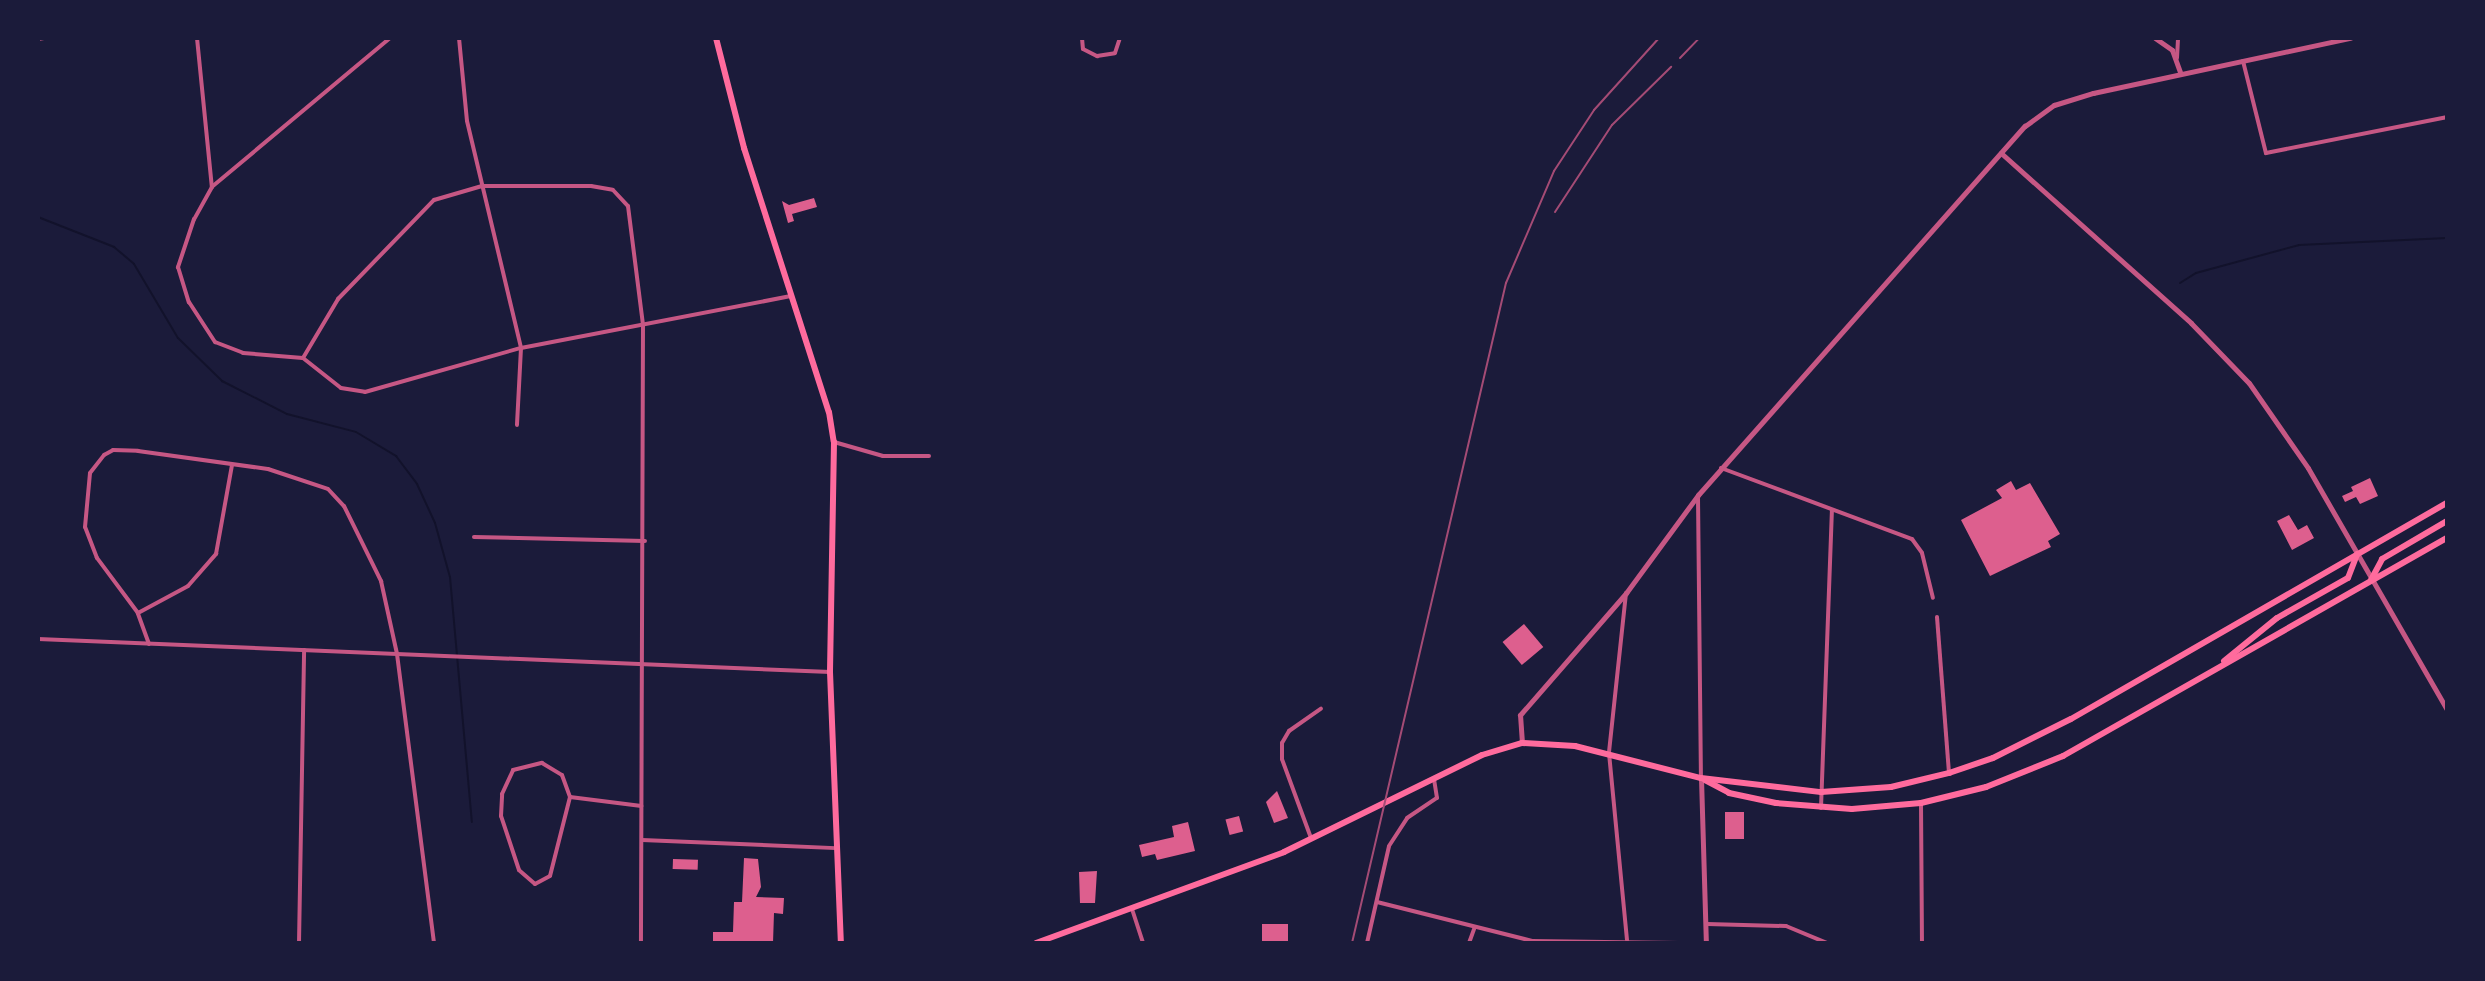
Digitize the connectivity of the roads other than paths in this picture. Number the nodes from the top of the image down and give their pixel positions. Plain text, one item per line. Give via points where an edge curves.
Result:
1 (44, 38) edge
2 (197, 38) edge
3 (390, 38) edge
4 (459, 38) edge
5 (716, 38) edge
6 (1082, 38) edge
7 (1120, 38) edge
8 (2155, 38) edge
9 (2178, 38) edge
10 (2350, 38) edge
11 (2383, 38) edge
12 (2394, 38) edge
13 (38, 39) edge
14 (2177, 58) junction
15 (2243, 61) junction
16 (2180, 72) junction
17 (2447, 117) edge
18 (2001, 153) junction
19 (482, 186) junction
20 (212, 187) junction
21 (792, 296) junction
22 (643, 325) junction
23 (521, 348) junction
24 (303, 358) junction
25 (517, 425) dead end
26 (834, 442) junction
27 (929, 456) dead end
28 (232, 464) junction
29 (1721, 468) junction
30 (1698, 495) junction
31 (2447, 503) edge
32 (1832, 510) junction
33 (2447, 521) edge
34 (474, 537) dead end
35 (2447, 538) edge
36 (645, 541) junction
37 (2357, 554) junction
38 (2371, 580) junction
39 (1626, 593) junction
40 (1933, 598) dead end
41 (138, 613) junction
42 (1937, 617) dead end
43 (38, 639) edge
44 (149, 644) junction
45 (304, 650) junction
46 (397, 654) junction
47 (646, 663) junction
48 (2219, 666) junction
49 (830, 672) junction
50 (1321, 709) dead end
51 (2447, 710) edge
52 (1522, 743) junction
53 (1609, 753) junction
54 (1949, 773) junction
55 (1701, 778) junction
56 (1434, 779) junction
57 (1821, 792) junction
58 (570, 797) junction
59 (1921, 803) junction
60 (641, 806) junction
61 (1821, 808) junction
62 (642, 840) junction
63 (1312, 840) junction
64 (836, 848) junction
65 (1377, 902) junction
66 (1132, 909) junction
67 (1707, 924) junction
68 (1474, 929) junction
69 (1627, 940) junction
70 (1568, 942) edge
71 (299, 943) edge
72 (434, 943) edge
73 (641, 943) edge
74 (841, 943) edge
75 (1036, 943) edge
76 (1143, 943) edge
77 (1367, 943) edge
78 (1469, 943) edge
79 (1660, 943) edge
80 (1678, 943) edge
81 (1706, 943) edge
82 (1827, 943) edge
83 (1922, 943) edge

1 - 13 street
2 - 20 street
3 - 20 street
4 - 19 street via 467,121
5 - 21 main road via 744,148
6 - 7 street via 1089,53 1106,56 1117,51
8 - 14 street
9 - 14 street
10 - 15 street
11 - 12 street
14 - 16 street
15 - 16 street
15 - 17 street via 2266,153
16 - 18 street via 2054,105
18 - 29 street
18 - 37 street via 2223,353 2308,468
19 - 22 street via 613,190 626,203
19 - 23 street
19 - 24 street via 434,200 411,219 338,299
20 - 24 street via 194,219 178,267 193,310 215,342 243,353
21 - 22 street
21 - 26 main road
22 - 23 street
22 - 36 street
23 - 24 street via 365,392 341,388
23 - 25 street
26 - 27 street via 883,456
26 - 49 main road
28 - 41 street via 216,554 188,586
28 - 41 street via 113,450 90,473 84,504 88,540
28 - 46 street via 301,477 328,489 344,506 381,581
29 - 30 street
29 - 32 street
30 - 39 street
30 - 55 street
31 - 37 main road
32 - 40 street via 1912,539 1922,553
32 - 57 street
33 - 38 main road via 2382,559
34 - 36 street
35 - 38 main road
36 - 47 street
37 - 38 street
37 - 48 main road via 2348,578 2277,618
37 - 54 main road via 2071,719 1993,758
38 - 48 main road
38 - 51 street
39 - 52 street via 1520,715
39 - 53 street
41 - 44 street
42 - 54 street
43 - 44 street
44 - 45 street
45 - 46 street
45 - 71 street
46 - 47 street
46 - 72 street
47 - 49 street
47 - 60 street
48 - 59 main road via 2046,764 1986,787
49 - 64 main road
50 - 63 street via 1289,731 1282,743 1282,759
52 - 53 main road
52 - 56 main road
53 - 55 main road
53 - 69 street
54 - 57 main road via 1891,787
55 - 57 main road
55 - 61 main road via 1729,793
55 - 67 street
56 - 63 main road
56 - 65 street via 1437,798 1396,828
57 - 61 street
58 - 58 street via 550,876 535,884 519,870 507,841 501,816 507,782 513,770 542,763 562,775
58 - 60 street
59 - 61 main road
59 - 83 street
60 - 62 street
62 - 64 street
62 - 73 street
63 - 66 main road
64 - 74 main road
65 - 68 street
65 - 77 street
66 - 75 main road
66 - 76 street
67 - 81 street
67 - 82 street via 1786,926
68 - 70 street
68 - 78 street
69 - 70 street
69 - 79 street
79 - 80 street

